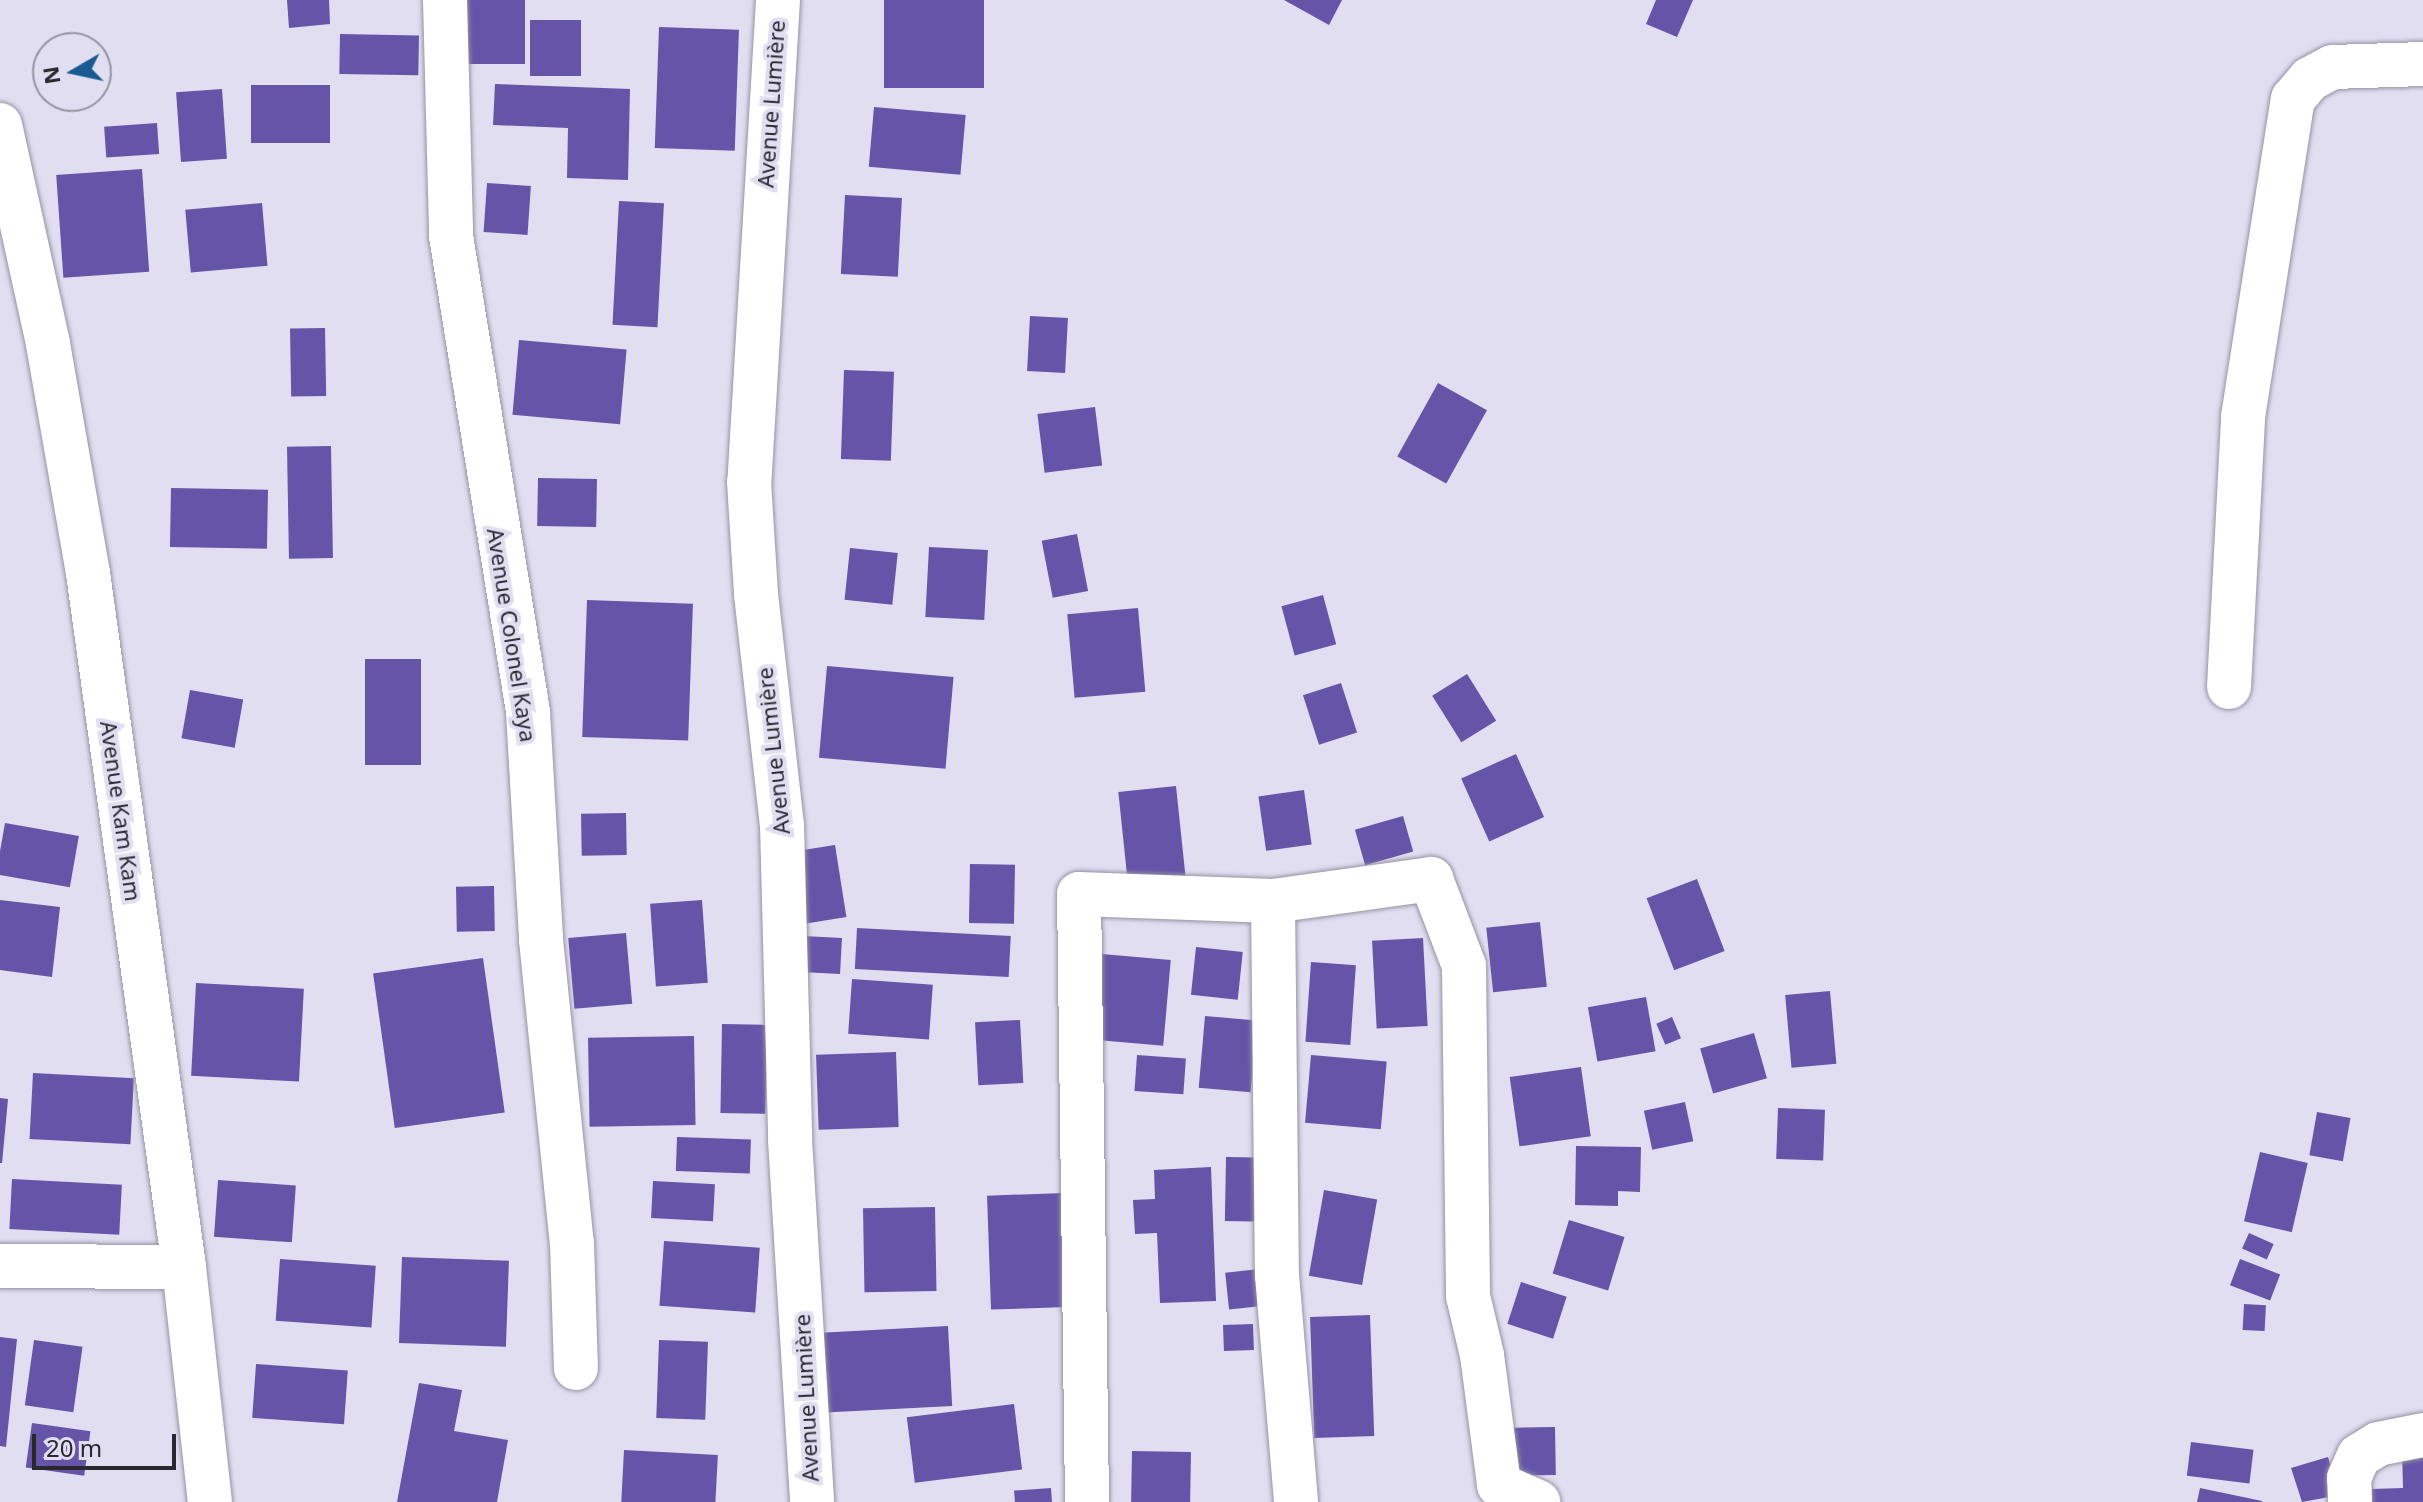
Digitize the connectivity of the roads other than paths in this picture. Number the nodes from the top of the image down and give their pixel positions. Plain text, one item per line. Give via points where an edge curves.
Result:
1 (445, 0) edge
2 (778, 0) edge
3 (2423, 64) edge
4 (0, 125) edge
5 (2229, 687) dead end
6 (1273, 901) junction
7 (0, 1266) edge
8 (184, 1267) junction
9 (576, 1368) dead end
10 (2423, 1435) edge
11 (210, 1502) edge
12 (812, 1502) edge
13 (1087, 1502) edge
14 (1296, 1502) edge
15 (1538, 1502) edge
16 (2350, 1502) edge

1 - 9 street, Avenue Colonel Kaya via 451,236 528,712 541,940 572,1243
2 - 12 street, Avenue Lumière via 749,482 782,825 790,1140
3 - 5 street via 2333,67 2310,79 2293,99 2243,417
4 - 8 street, Avenue Kam Kam via 48,344 88,573
6 - 13 street via 1079,894
6 - 14 street via 1277,1275
6 - 15 street via 1431,879 1464,966 1468,1296 1482,1355 1499,1485
7 - 8 street
8 - 11 street, Avenue Kam Kam
10 - 16 street via 2378,1444 2359,1456 2349,1478

